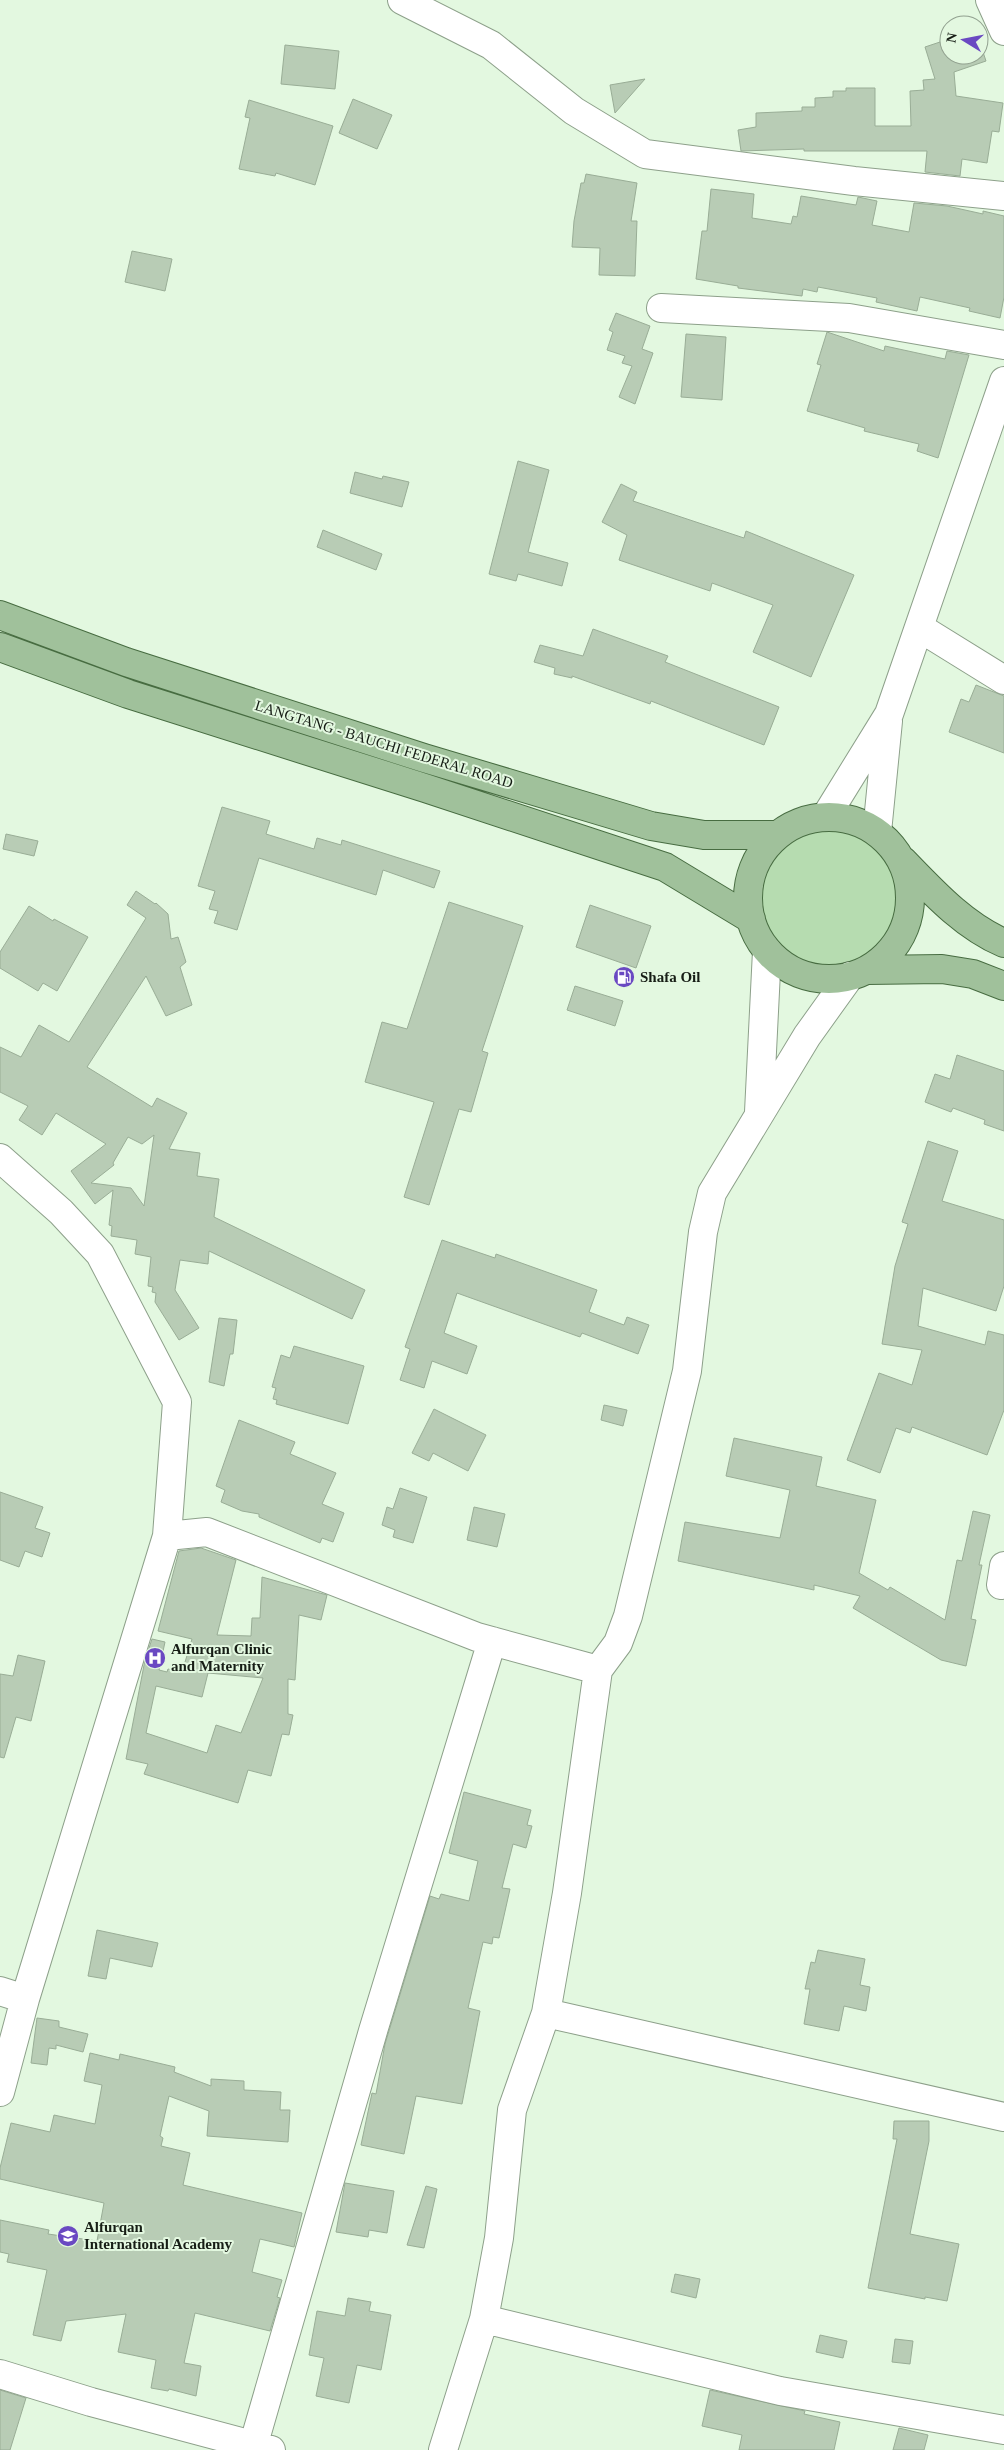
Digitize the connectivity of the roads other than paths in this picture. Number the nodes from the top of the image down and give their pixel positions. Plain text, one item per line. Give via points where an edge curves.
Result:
1 (402, 0) edge
2 (990, 0) edge
3 (1004, 31) edge
4 (1004, 196) edge
5 (661, 308) dead end
6 (1004, 345) edge
7 (1004, 381) edge
8 (998, 418) edge
9 (0, 615) edge
10 (920, 628) junction
11 (0, 647) edge
12 (1004, 680) edge
13 (888, 714) junction
14 (826, 816) junction
15 (877, 832) junction
16 (776, 836) junction
17 (901, 859) junction
18 (750, 919) junction
19 (1004, 943) edge
20 (767, 951) junction
21 (858, 973) junction
22 (1004, 986) edge
23 (758, 1116) junction
24 (0, 1158) edge
25 (167, 1536) junction
26 (492, 1641) junction
27 (598, 1670) junction
28 (13, 1995) edge
29 (546, 2013) junction
30 (0, 2092) edge
31 (1004, 2118) edge
32 (484, 2319) junction
33 (0, 2374) edge
34 (1004, 2430) edge
35 (259, 2448) edge
36 (443, 2450) edge

1 - 4 street via 491,45 574,112 645,154 854,181
2 - 3 street
5 - 6 street via 849,318
7 - 8 street
8 - 10 street
9 - 16 main road, LANGTANG - BAUCHI FEDERAL ROAD via 126,662 424,758 651,826 704,835
10 - 12 street
10 - 13 street
11 - 18 main road, LANGTANG - BAUCHI FEDERAL ROAD via 128,694 665,868
13 - 14 street
13 - 15 street
14 - 15 main road via 853,820
14 - 16 main road via 808,818
15 - 17 main road
16 - 18 main road via 754,865 749,882
17 - 19 main road via 942,901 986,935
17 - 21 main road via 908,876 910,894 904,930 882,960
18 - 20 main road
20 - 21 main road via 781,964 814,978 832,979
20 - 23 street
21 - 22 main road via 942,970 974,974
21 - 23 street via 807,1036
23 - 27 street via 712,1193 703,1232 685,1380 628,1616 618,1643
24 - 25 street via 61,1212 100,1254 178,1402
25 - 26 street via 207,1532
25 - 28 street
26 - 27 street
26 - 35 street via 372,2031
27 - 29 street via 567,1893
28 - 30 street
29 - 31 street
29 - 32 street via 512,2110 499,2238
32 - 34 street via 780,2391
32 - 36 street
33 - 35 street

